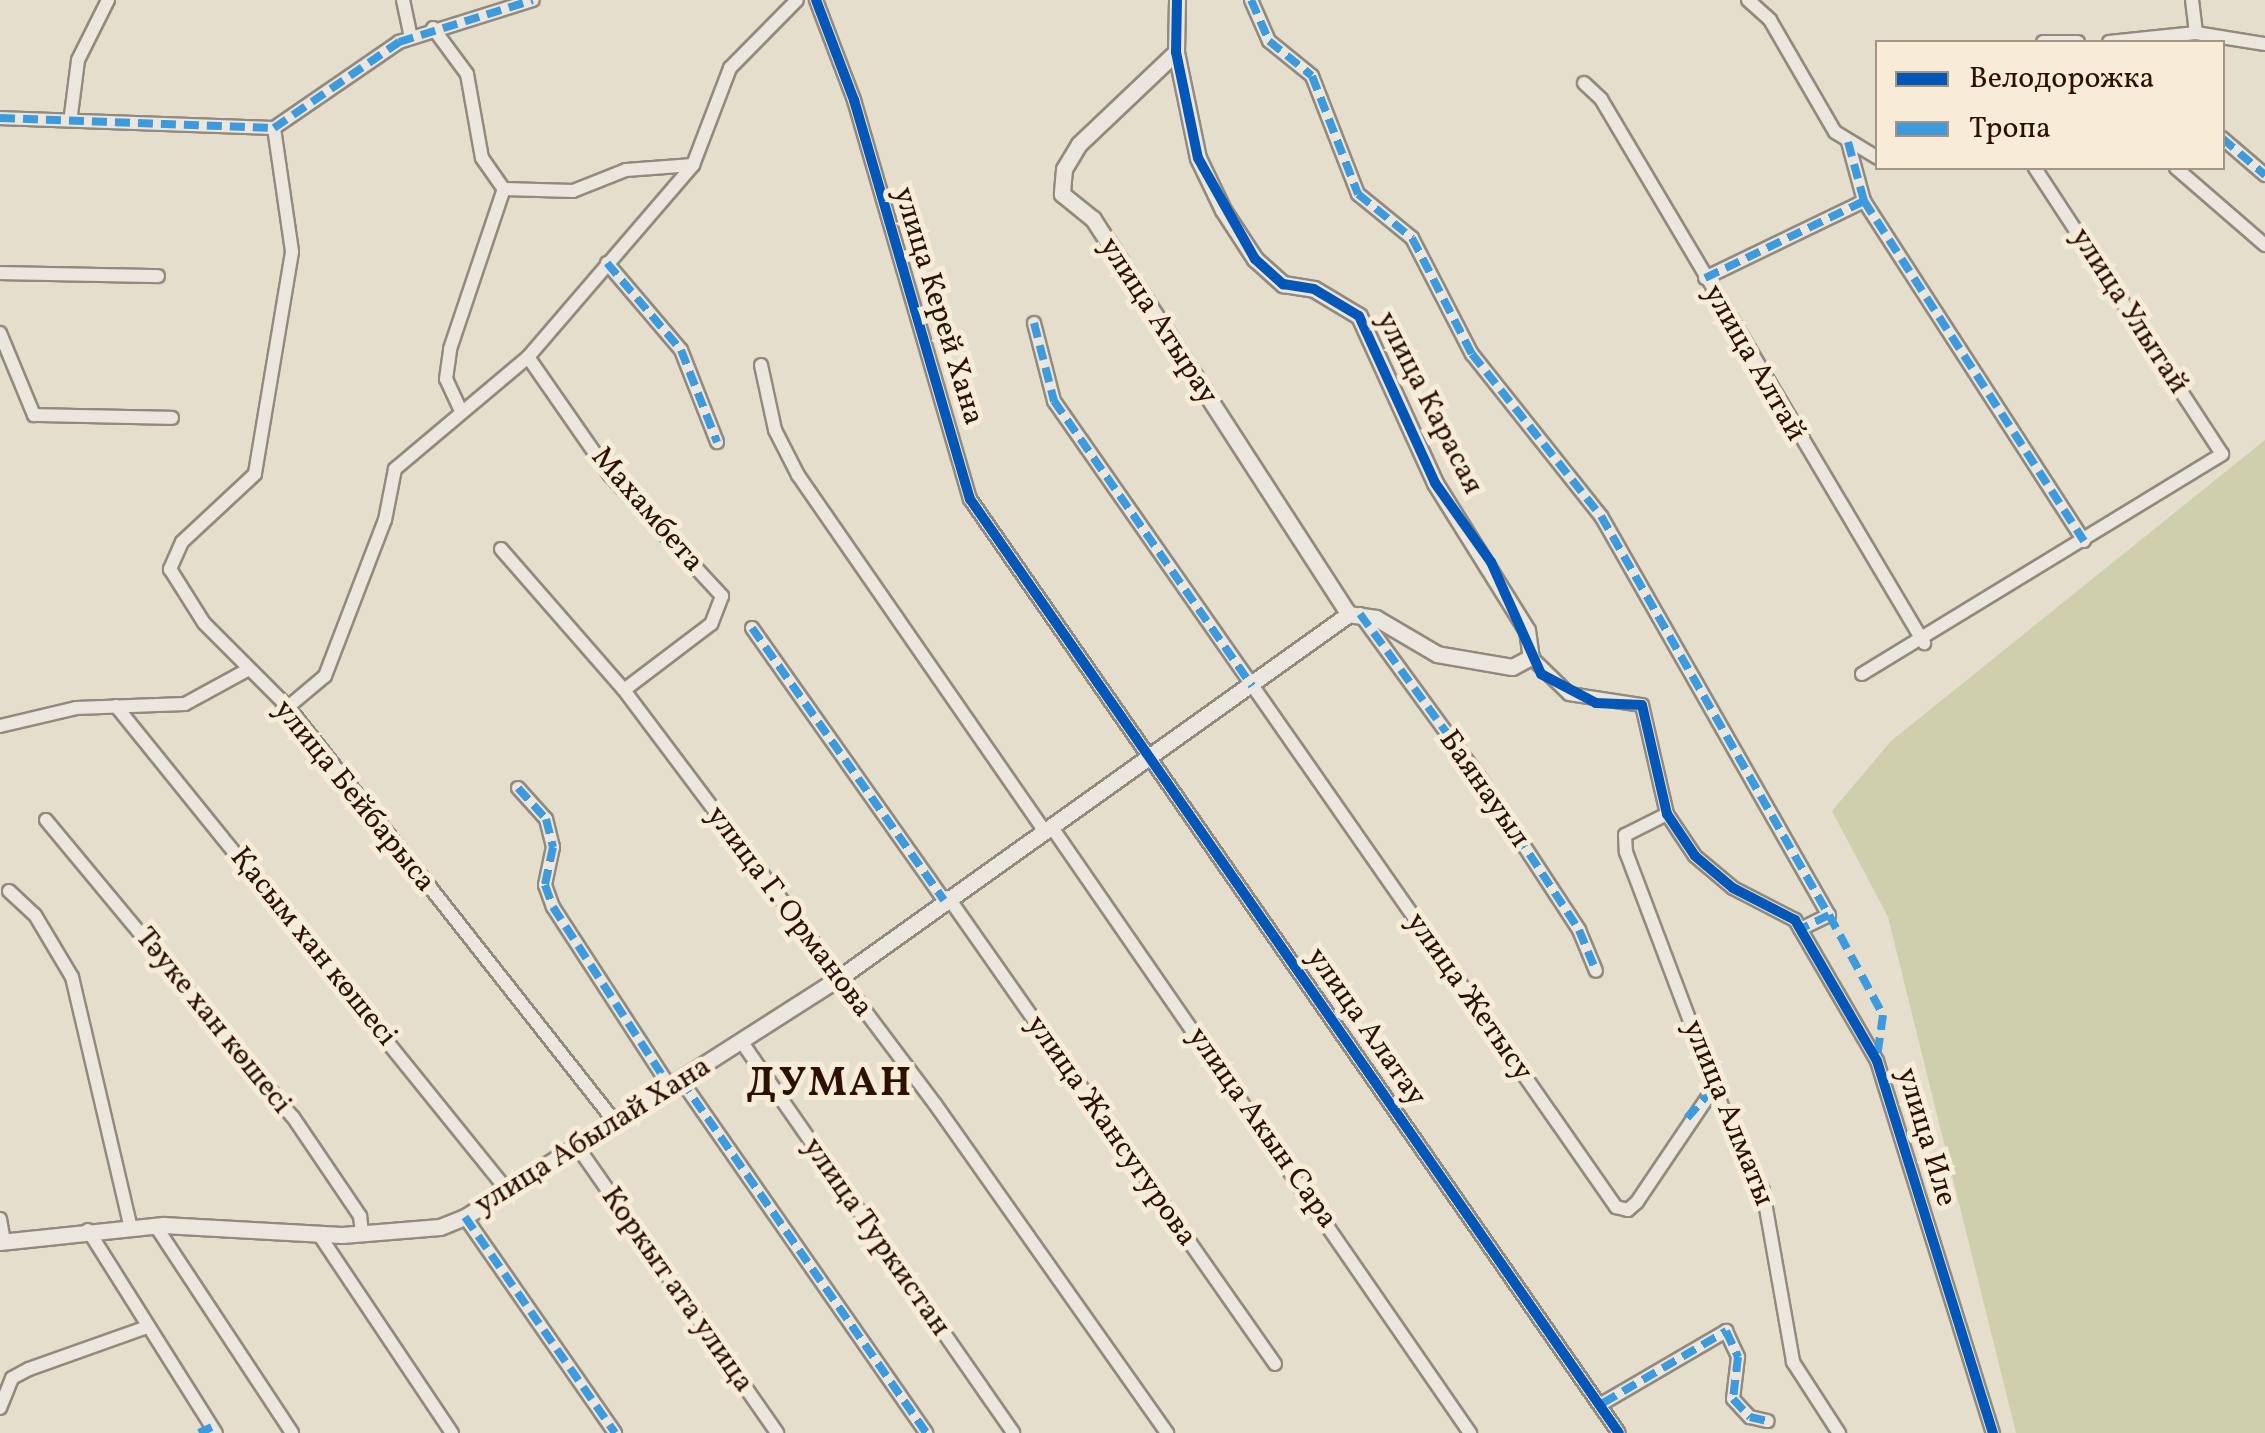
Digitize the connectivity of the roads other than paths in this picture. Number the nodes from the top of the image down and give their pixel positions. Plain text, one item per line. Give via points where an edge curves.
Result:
1 (108, 0) edge
2 (403, 0) edge
3 (533, 0) edge
4 (798, 0) edge
5 (816, 0) edge
6 (1177, 0) edge
7 (1251, 0) edge
8 (1748, 0) edge
9 (2192, 0) edge
10 (432, 28) junction
11 (2196, 33) junction
12 (411, 37) junction
13 (2130, 40) edge
14 (2265, 44) edge
15 (1176, 52) junction
16 (1584, 83) dead end
17 (71, 115) junction
18 (0, 118) edge
19 (274, 128) junction
20 (2225, 141) edge
21 (1848, 142) junction
22 (1873, 158) edge
23 (693, 164) junction
24 (2036, 170) edge
25 (2178, 170) edge
26 (2265, 174) edge
27 (504, 189) junction
28 (1864, 201) junction
29 (2265, 245) edge
30 (607, 264) junction
31 (0, 274) edge
32 (158, 276) dead end
33 (1705, 278) junction
34 (1034, 323) dead end
35 (0, 333) edge
36 (528, 357) junction
37 (761, 365) dead end
38 (461, 410) junction
39 (172, 418) dead end
40 (717, 442) dead end
41 (2084, 541) junction
42 (501, 549) dead end
43 (1355, 614) junction
44 (752, 628) dead end
45 (1924, 643) junction
46 (1531, 657) junction
47 (247, 670) junction
48 (1862, 674) dead end
49 (1252, 686) junction
50 (624, 690) junction
51 (116, 706) junction
52 (288, 707) junction
53 (0, 726) edge
54 (1148, 758) junction
55 (518, 788) dead end
56 (1667, 814) junction
57 (46, 820) dead end
58 (1048, 828) junction
59 (9, 891) dead end
60 (946, 899) junction
61 (1800, 928) junction
62 (1596, 971) dead end
63 (839, 978) junction
64 (741, 1041) junction
65 (675, 1083) junction
66 (1716, 1085) junction
67 (615, 1122) junction
68 (577, 1146) junction
69 (507, 1190) junction
70 (465, 1217) junction
71 (0, 1220) edge
72 (155, 1225) junction
73 (130, 1226) junction
74 (88, 1230) junction
75 (318, 1233) junction
76 (362, 1233) junction
77 (2, 1241) edge
78 (147, 1327) junction
79 (1275, 1364) dead end
80 (1603, 1403) junction
81 (0, 1408) edge
82 (1768, 1421) dead end
83 (209, 1431) edge
84 (292, 1433) edge
85 (452, 1433) edge
86 (615, 1433) edge
87 (778, 1433) edge
88 (926, 1433) edge
89 (1012, 1433) edge
90 (1167, 1433) edge
91 (1470, 1433) edge
92 (1619, 1433) edge
93 (1839, 1433) edge
94 (1993, 1433) edge

1 - 17 street via 78,60
2 - 12 street
3 - 10 street
4 - 23 street via 730,68
5 - 54 street, улица Керей Хана via 854,100 970,499
6 - 15 street, улица Карасая
7 - 61 street via 1269,41 1312,76 1358,194 1412,238 1472,354 1601,516 1830,916
8 - 21 street via 1770,20 1803,85
9 - 11 street
10 - 12 street
10 - 27 street via 457,53 482,158
11 - 13 street
11 - 14 street
12 - 19 street
15 - 43 street, улица Атырау via 1078,144 1064,170 1062,194 1093,218
15 - 46 street, улица Карасая via 1198,158 1223,210 1255,259 1284,284 1314,289 1359,316 1435,484 1527,630
16 - 33 street, улица Алтай
17 - 18 street
17 - 19 street
19 - 47 street, улица Бейбарыса via 292,252 255,474 170,558 204,623
20 - 26 street
21 - 22 street
21 - 28 street
23 - 27 street via 626,170 573,191
23 - 30 street
24 - 41 street, улица Улытай via 2222,454
25 - 29 street
27 - 38 street via 450,350 446,379
28 - 33 street
28 - 41 street
30 - 36 street
30 - 40 street via 681,350
31 - 32 street
33 - 45 street, улица Алтай
34 - 49 street via 1054,402
35 - 39 street via 34,415
36 - 38 street
36 - 50 street, Махамбета via 610,476 722,596 711,624
37 - 58 street, улица Акын Сара via 775,430 798,475
38 - 52 street via 395,469 385,520 324,676
41 - 45 street
42 - 50 street, улица Г. Орманова
43 - 46 street via 1437,654 1512,667
43 - 49 street, улица Абылай Хана
43 - 62 street, Баянауыл via 1480,777 1579,930
44 - 60 street, улица Жансугурова
45 - 48 street
46 - 56 street, улица Иле via 1569,694 1642,706
47 - 51 street via 185,704
47 - 52 street, улица Бейбарыса
49 - 54 street, улица Абылай Хана
49 - 66 street, улица Жетысу via 1616,1207 1628,1210 1637,1202 1687,1118
50 - 63 street, улица Г. Орманова
51 - 53 street
51 - 69 street, Қасым хан көшесі
52 - 67 street, улица Бейбарыса
54 - 58 street, улица Абылай Хана
54 - 80 street, улица Алатау via 1540,1327
55 - 65 street via 546,819 554,847 545,885 553,906
56 - 61 street, улица Иле via 1695,856
56 - 66 street, улица Алматы via 1625,835 1626,852
57 - 76 street, Тәуке хан көшесі via 294,1117 360,1216
58 - 60 street, улица Абылай Хана
58 - 91 street, улица Акын Сара
59 - 73 street via 35,915 72,977
60 - 63 street, улица Абылай Хана
60 - 79 street, улица Жансугурова
61 - 94 street, улица Иле via 1877,1062
63 - 64 street, улица Абылай Хана
63 - 90 street, улица Г. Орманова
64 - 65 street, улица Абылай Хана
64 - 89 street, улица Туркистан
65 - 67 street, улица Абылай Хана
65 - 88 street
66 - 93 street, улица Алматы via 1778,1242 1793,1362
67 - 68 street, улица Абылай Хана
68 - 69 street, улица Абылай Хана
68 - 87 street, Коркыт ата улица
69 - 70 street, улица Абылай Хана
70 - 76 street, улица Абылай Хана via 440,1227
70 - 86 street
71 - 77 street
72 - 73 street, улица Абылай Хана
72 - 75 street, улица Абылай Хана
72 - 84 street
73 - 74 street, улица Абылай Хана
74 - 77 street, улица Абылай Хана
74 - 78 street
75 - 76 street, улица Абылай Хана
75 - 85 street
78 - 81 street via 12,1378
78 - 83 street
80 - 82 street via 1726,1331 1738,1357 1733,1399 1750,1417
80 - 92 street, улица Алатау

